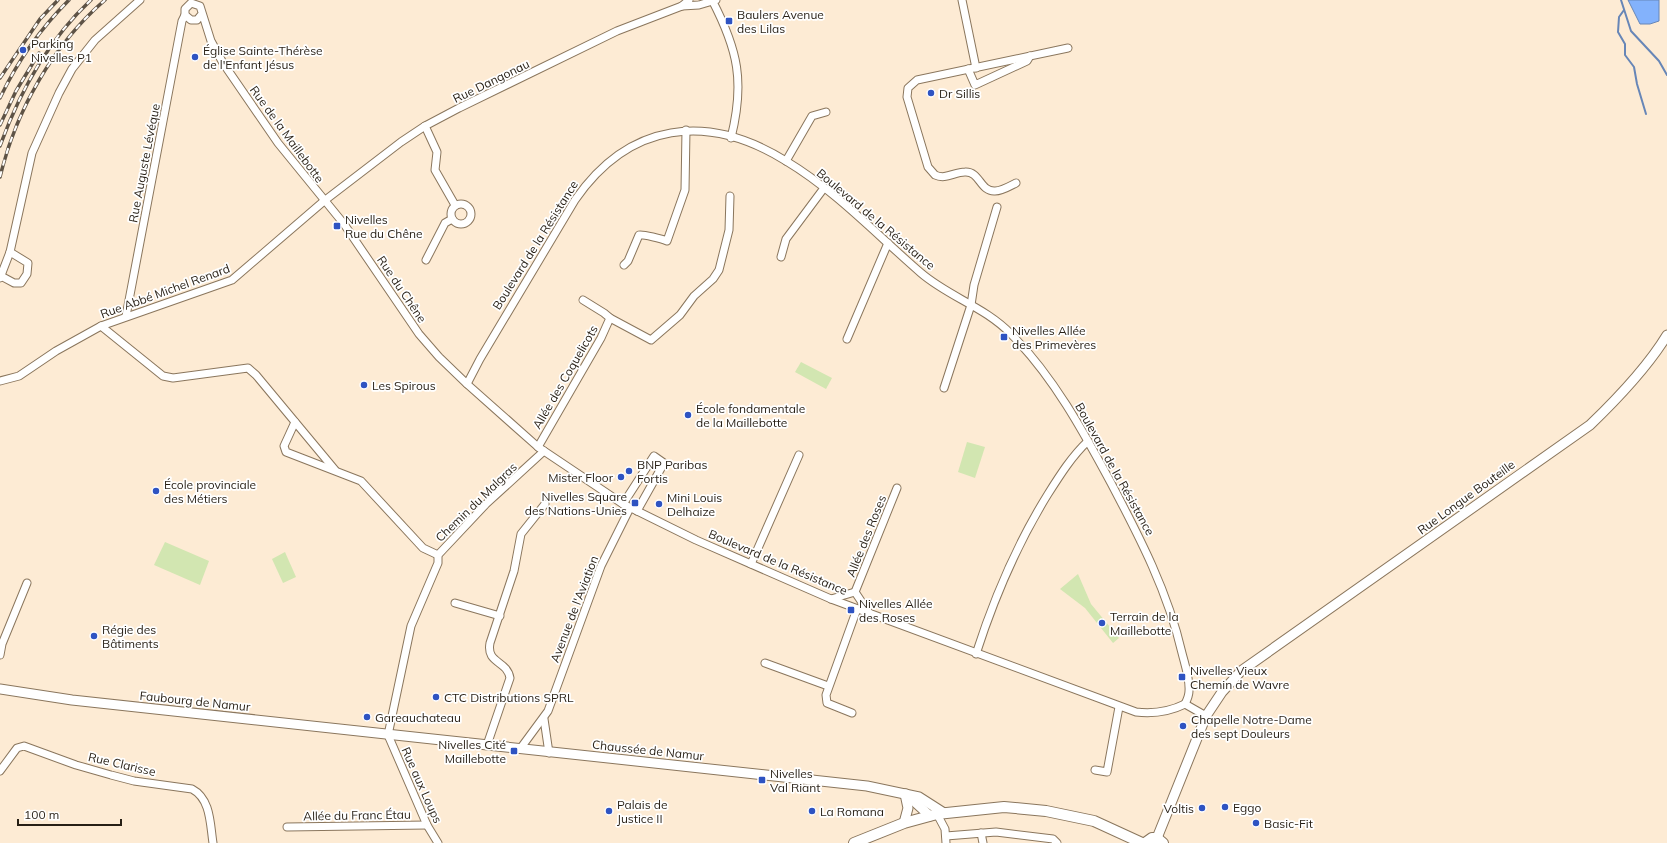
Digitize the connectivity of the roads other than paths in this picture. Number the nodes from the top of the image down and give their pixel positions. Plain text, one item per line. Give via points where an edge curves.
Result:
1 (140, 0) edge
2 (689, 0) edge
3 (962, 0) edge
4 (714, 1) edge
5 (188, 2) edge
6 (199, 2) edge
7 (682, 6) junction
8 (202, 14) junction
9 (185, 15) junction
10 (1068, 48) dead end
11 (1030, 56) junction
12 (976, 68) junction
13 (968, 69) junction
14 (826, 112) dead end
15 (425, 126) junction
16 (686, 130) junction
17 (731, 138) junction
18 (786, 161) junction
19 (1016, 183) dead end
20 (824, 188) junction
21 (730, 196) dead end
22 (324, 202) junction
23 (454, 205) junction
24 (997, 207) dead end
25 (452, 219) junction
26 (888, 243) junction
27 (10, 252) junction
28 (781, 257) dead end
29 (426, 260) dead end
30 (624, 265) dead end
31 (0, 277) edge
32 (582, 300) dead end
33 (971, 305) junction
34 (126, 316) junction
35 (610, 318) junction
36 (101, 326) junction
37 (1667, 335) edge
38 (848, 338) dead end
39 (0, 381) edge
40 (467, 384) junction
41 (944, 388) dead end
42 (294, 422) junction
43 (1088, 440) junction
44 (541, 449) junction
45 (799, 455) dead end
46 (334, 470) junction
47 (897, 488) dead end
48 (545, 504) dead end
49 (623, 504) junction
50 (630, 508) junction
51 (637, 511) junction
52 (438, 555) junction
53 (750, 564) junction
54 (27, 583) dead end
55 (855, 592) junction
56 (831, 599) junction
57 (455, 602) dead end
58 (858, 609) junction
59 (869, 613) junction
60 (500, 616) junction
61 (976, 654) junction
62 (0, 655) edge
63 (765, 663) dead end
64 (828, 686) junction
65 (0, 689) edge
66 (1186, 704) junction
67 (1119, 707) junction
68 (852, 713) dead end
69 (1206, 716) junction
70 (544, 719) junction
71 (388, 735) junction
72 (487, 745) junction
73 (520, 749) junction
74 (549, 753) junction
75 (1095, 770) dead end
76 (0, 771) edge
77 (905, 793) junction
78 (937, 814) junction
79 (904, 823) junction
80 (428, 825) junction
81 (287, 827) dead end
82 (980, 833) junction
83 (946, 840) edge
84 (1160, 840) edge
85 (213, 843) edge
86 (438, 843) edge
87 (854, 843) edge
88 (983, 843) edge
89 (1057, 843) edge
90 (1142, 843) edge
91 (1145, 843) edge

1 - 27 street via 95,40 72,69 59,93 32,153
2 - 7 street, Rue Dangonau
3 - 12 street
4 - 7 street, Rue Dangonau
4 - 17 street via 736,56 739,97
5 - 6 street
5 - 9 street
6 - 8 street
7 - 15 street, Rue Dangonau via 617,31
8 - 9 street via 194,20 189,20
8 - 22 street, Rue de la Maillebotte via 223,63 278,143
9 - 34 street, Rue Auguste Lévéque
10 - 11 street
11 - 12 street
11 - 13 street via 1027,61 975,85
12 - 13 street
13 - 19 street via 917,80 908,88 907,98 928,167 939,177 966,171 972,173 987,190 994,192
14 - 18 street via 812,116
15 - 22 street, Rue Dangonau
15 - 23 street via 437,152 435,170
16 - 17 street, Boulevard de la Résistance
16 - 30 street via 685,190 667,240 659,240 645,234 639,235
16 - 40 street, Boulevard de la Résistance via 638,142 609,161 591,178 575,200
17 - 18 street, Boulevard de la Résistance via 756,146
18 - 20 street, Boulevard de la Résistance
20 - 26 street, Boulevard de la Résistance
20 - 28 street via 786,239
21 - 35 street, Allée des Coquelicots via 729,230 718,270 713,280 694,296 680,315 651,340
22 - 34 street, Rue Abbé Michel Renard via 232,280
22 - 40 street, Rue du Chêne via 351,234 419,334
23 - 25 street via 451,211
23 - 25 street via 460,203 468,206 470,217 466,223 460,224 453,222
24 - 33 street via 974,285
25 - 29 street via 445,223
26 - 33 street, Boulevard de la Résistance via 932,282
26 - 38 street
27 - 31 street
27 - 31 street via 28,263 27,274 21,283
32 - 35 street, Allée des Coquelicots
33 - 41 street
33 - 43 street, Boulevard de la Résistance via 995,319 1021,344
34 - 36 street, Rue Abbé Michel Renard
35 - 44 street, Allée des Coquelicots
36 - 39 street, Rue Abbé Michel Renard via 56,351 19,376
36 - 42 street via 163,376 173,378 248,368
37 - 69 street, Rue Longue Bouteille via 1613,403 1590,425 1241,671 1222,692
40 - 44 street, Boulevard de la Résistance
42 - 46 street
42 - 46 street via 284,446 286,452
43 - 61 street via 1062,472 1022,541 994,601
43 - 66 street, Boulevard de la Résistance via 1147,554 1170,607 1189,690
44 - 49 street, Boulevard de la Résistance
44 - 52 street, Chemin du Malgras
45 - 53 street
46 - 52 street via 361,481 423,548
47 - 55 street, Allée des Roses
48 - 60 street via 521,534 514,571
49 - 50 street, Boulevard de la Résistance
49 - 51 street via 654,456 664,463
50 - 51 street, Boulevard de la Résistance
50 - 70 street, Avenue de l'Aviation via 601,566
51 - 53 street, Boulevard de la Résistance
52 - 71 street, Chemin du Malgras via 438,562 409,632
53 - 56 street, Boulevard de la Résistance
54 - 62 street
55 - 56 street, Allée des Roses
55 - 59 street, Allée des Roses
56 - 58 street, Boulevard de la Résistance
57 - 60 street
58 - 59 street, Boulevard de la Résistance
58 - 64 street
59 - 61 street, Boulevard de la Résistance
60 - 72 street via 489,650 494,660 509,671 510,678
61 - 67 street, Boulevard de la Résistance
63 - 64 street
64 - 68 street via 828,703
65 - 71 street, Faubourg de Namur via 72,700
66 - 67 street, Boulevard de la Résistance via 1174,710 1152,714
66 - 69 street
67 - 75 street via 1107,772
69 - 84 street
70 - 73 street, Avenue de l'Aviation
70 - 74 street
71 - 72 street, Chaussée de Namur
71 - 80 street, Rue aux Loups
72 - 73 street, Chaussée de Namur
73 - 74 street, Chaussée de Namur
74 - 77 street, Chaussée de Namur via 863,785
76 - 85 street, Rue Clarisse via 17,748 24,746 76,765 134,781 192,789 200,793 204,799
77 - 78 street
77 - 78 street, Chaussée de Namur via 919,796
77 - 79 street via 908,808
78 - 79 main road
78 - 83 street via 945,829
78 - 90 main road via 1004,807 1046,811 1094,822
79 - 87 main road
80 - 81 street, Allée du Franc Étau
80 - 86 street, Rue aux Loups
82 - 83 street
82 - 88 street
82 - 89 street via 996,832 1053,839
84 - 91 main road via 1152,838

